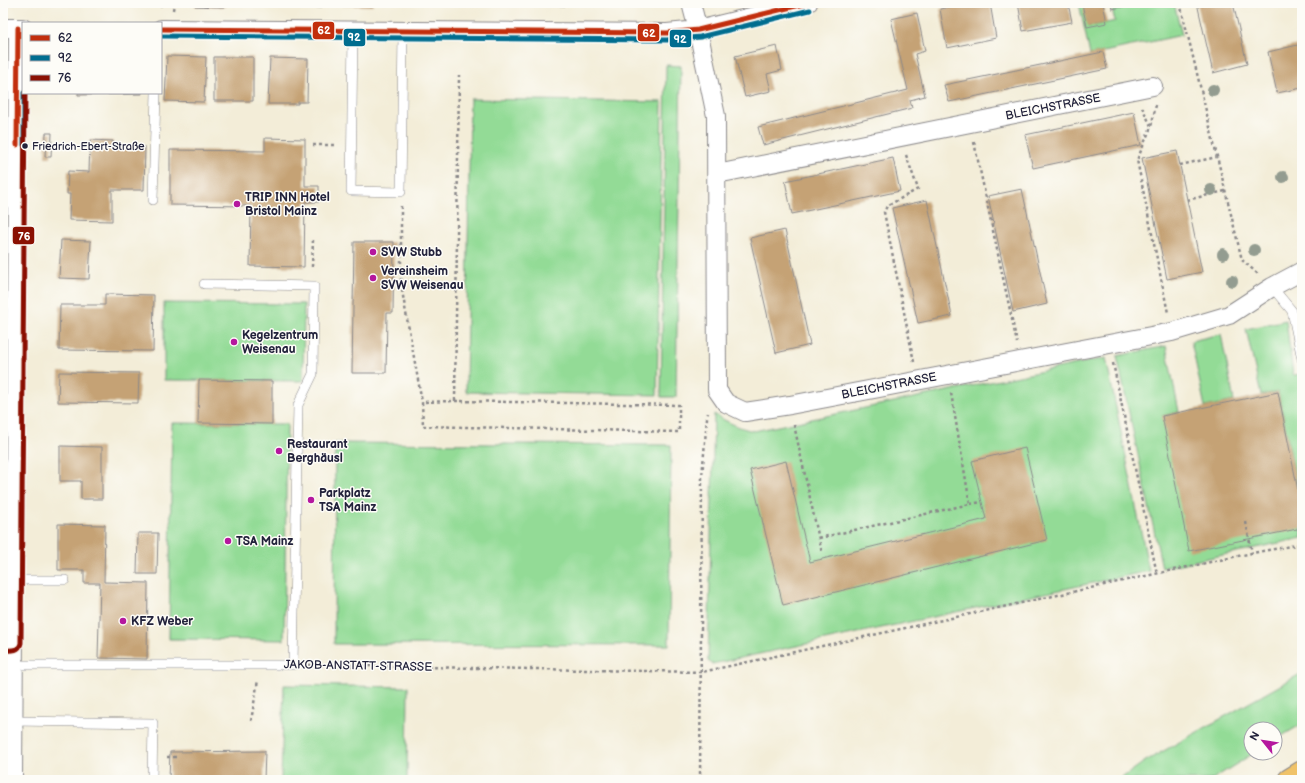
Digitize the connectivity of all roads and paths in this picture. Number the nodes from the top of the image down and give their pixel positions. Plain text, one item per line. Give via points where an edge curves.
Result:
1 (691, 3) edge
2 (808, 3) edge
3 (1180, 3) edge
4 (15, 28) edge
5 (162, 29) edge
6 (698, 30) junction
7 (353, 31) junction
8 (403, 32) junction
9 (459, 75) dead end
10 (1153, 86) joint
11 (156, 94) edge
12 (970, 123) junction
13 (900, 137) junction
14 (313, 145) dead end
15 (351, 146) junction
16 (1217, 157) junction
17 (1180, 165) dead end
18 (717, 174) junction
19 (1225, 191) junction
20 (401, 192) junction
21 (305, 194) dead end
22 (313, 194) dead end
23 (153, 200) dead end
24 (1187, 200) dead end
25 (312, 239) dead end
26 (312, 267) dead end
27 (1302, 271) edge
28 (204, 284) dead end
29 (1272, 287) junction
30 (1172, 332) junction
31 (1109, 344) junction
32 (1302, 359) edge
33 (1020, 361) junction
34 (948, 375) junction
35 (918, 380) junction
36 (455, 401) junction
37 (422, 402) junction
38 (790, 404) junction
39 (710, 407) dead end
40 (982, 502) dead end
41 (970, 504) junction
42 (1246, 522) dead end
43 (819, 538) junction
44 (1302, 544) edge
45 (822, 553) dead end
46 (1252, 553) junction
47 (1157, 574) junction
48 (14, 580) junction
49 (65, 580) dead end
50 (9, 643) edge
51 (14, 665) junction
52 (261, 665) junction
53 (293, 665) junction
54 (702, 672) junction
55 (13, 721) junction
56 (251, 721) dead end
57 (1302, 772) edge
58 (13, 780) edge
59 (152, 780) edge
60 (700, 780) edge
61 (1289, 780) edge

1 - 6 street, BLEICHSTRASSE
2 - 6 street
3 - 16 path
4 - 48 street
5 - 7 street
6 - 8 street via 667,33
6 - 18 street, BLEICHSTRASSE via 716,116
7 - 8 street
7 - 15 lane
8 - 20 lane
9 - 36 path
10 - 12 street, BLEICHSTRASSE
10 - 30 path via 1156,106 1151,127 1137,160
11 - 23 lane
12 - 13 street, BLEICHSTRASSE
12 - 33 path
13 - 18 street, BLEICHSTRASSE
13 - 35 path via 918,189 887,206 884,212
14 - 15 path
15 - 20 lane via 351,192
16 - 17 path
16 - 19 path
18 - 38 street, BLEICHSTRASSE via 717,390 726,403 745,412
19 - 24 path
19 - 29 path via 1242,260
20 - 37 path via 401,285
21 - 22 path
25 - 26 path
27 - 29 street, BLEICHSTRASSE
28 - 53 lane via 314,286 313,374 298,406
29 - 30 street, BLEICHSTRASSE via 1230,315
29 - 32 lane via 1292,311
30 - 31 street, BLEICHSTRASSE
31 - 33 street, BLEICHSTRASSE
31 - 47 path
33 - 34 street, BLEICHSTRASSE
34 - 35 street, BLEICHSTRASSE
34 - 41 path
35 - 38 street, BLEICHSTRASSE
36 - 37 path
36 - 37 path via 679,405 679,432 423,426
38 - 43 path
39 - 54 path via 702,477
40 - 41 path
41 - 43 path
42 - 46 path
43 - 45 path
44 - 46 path, JAKOB-ANSTATT-STRASSE
46 - 47 path, JAKOB-ANSTATT-STRASSE
47 - 54 path, JAKOB-ANSTATT-STRASSE
48 - 49 lane
48 - 50 street
50 - 51 street
51 - 52 lane, JAKOB-ANSTATT-STRASSE
51 - 55 street
52 - 53 lane, JAKOB-ANSTATT-STRASSE
52 - 56 path
53 - 54 path, JAKOB-ANSTATT-STRASSE
54 - 60 path
55 - 58 street
55 - 59 lane via 153,723
57 - 61 highway

